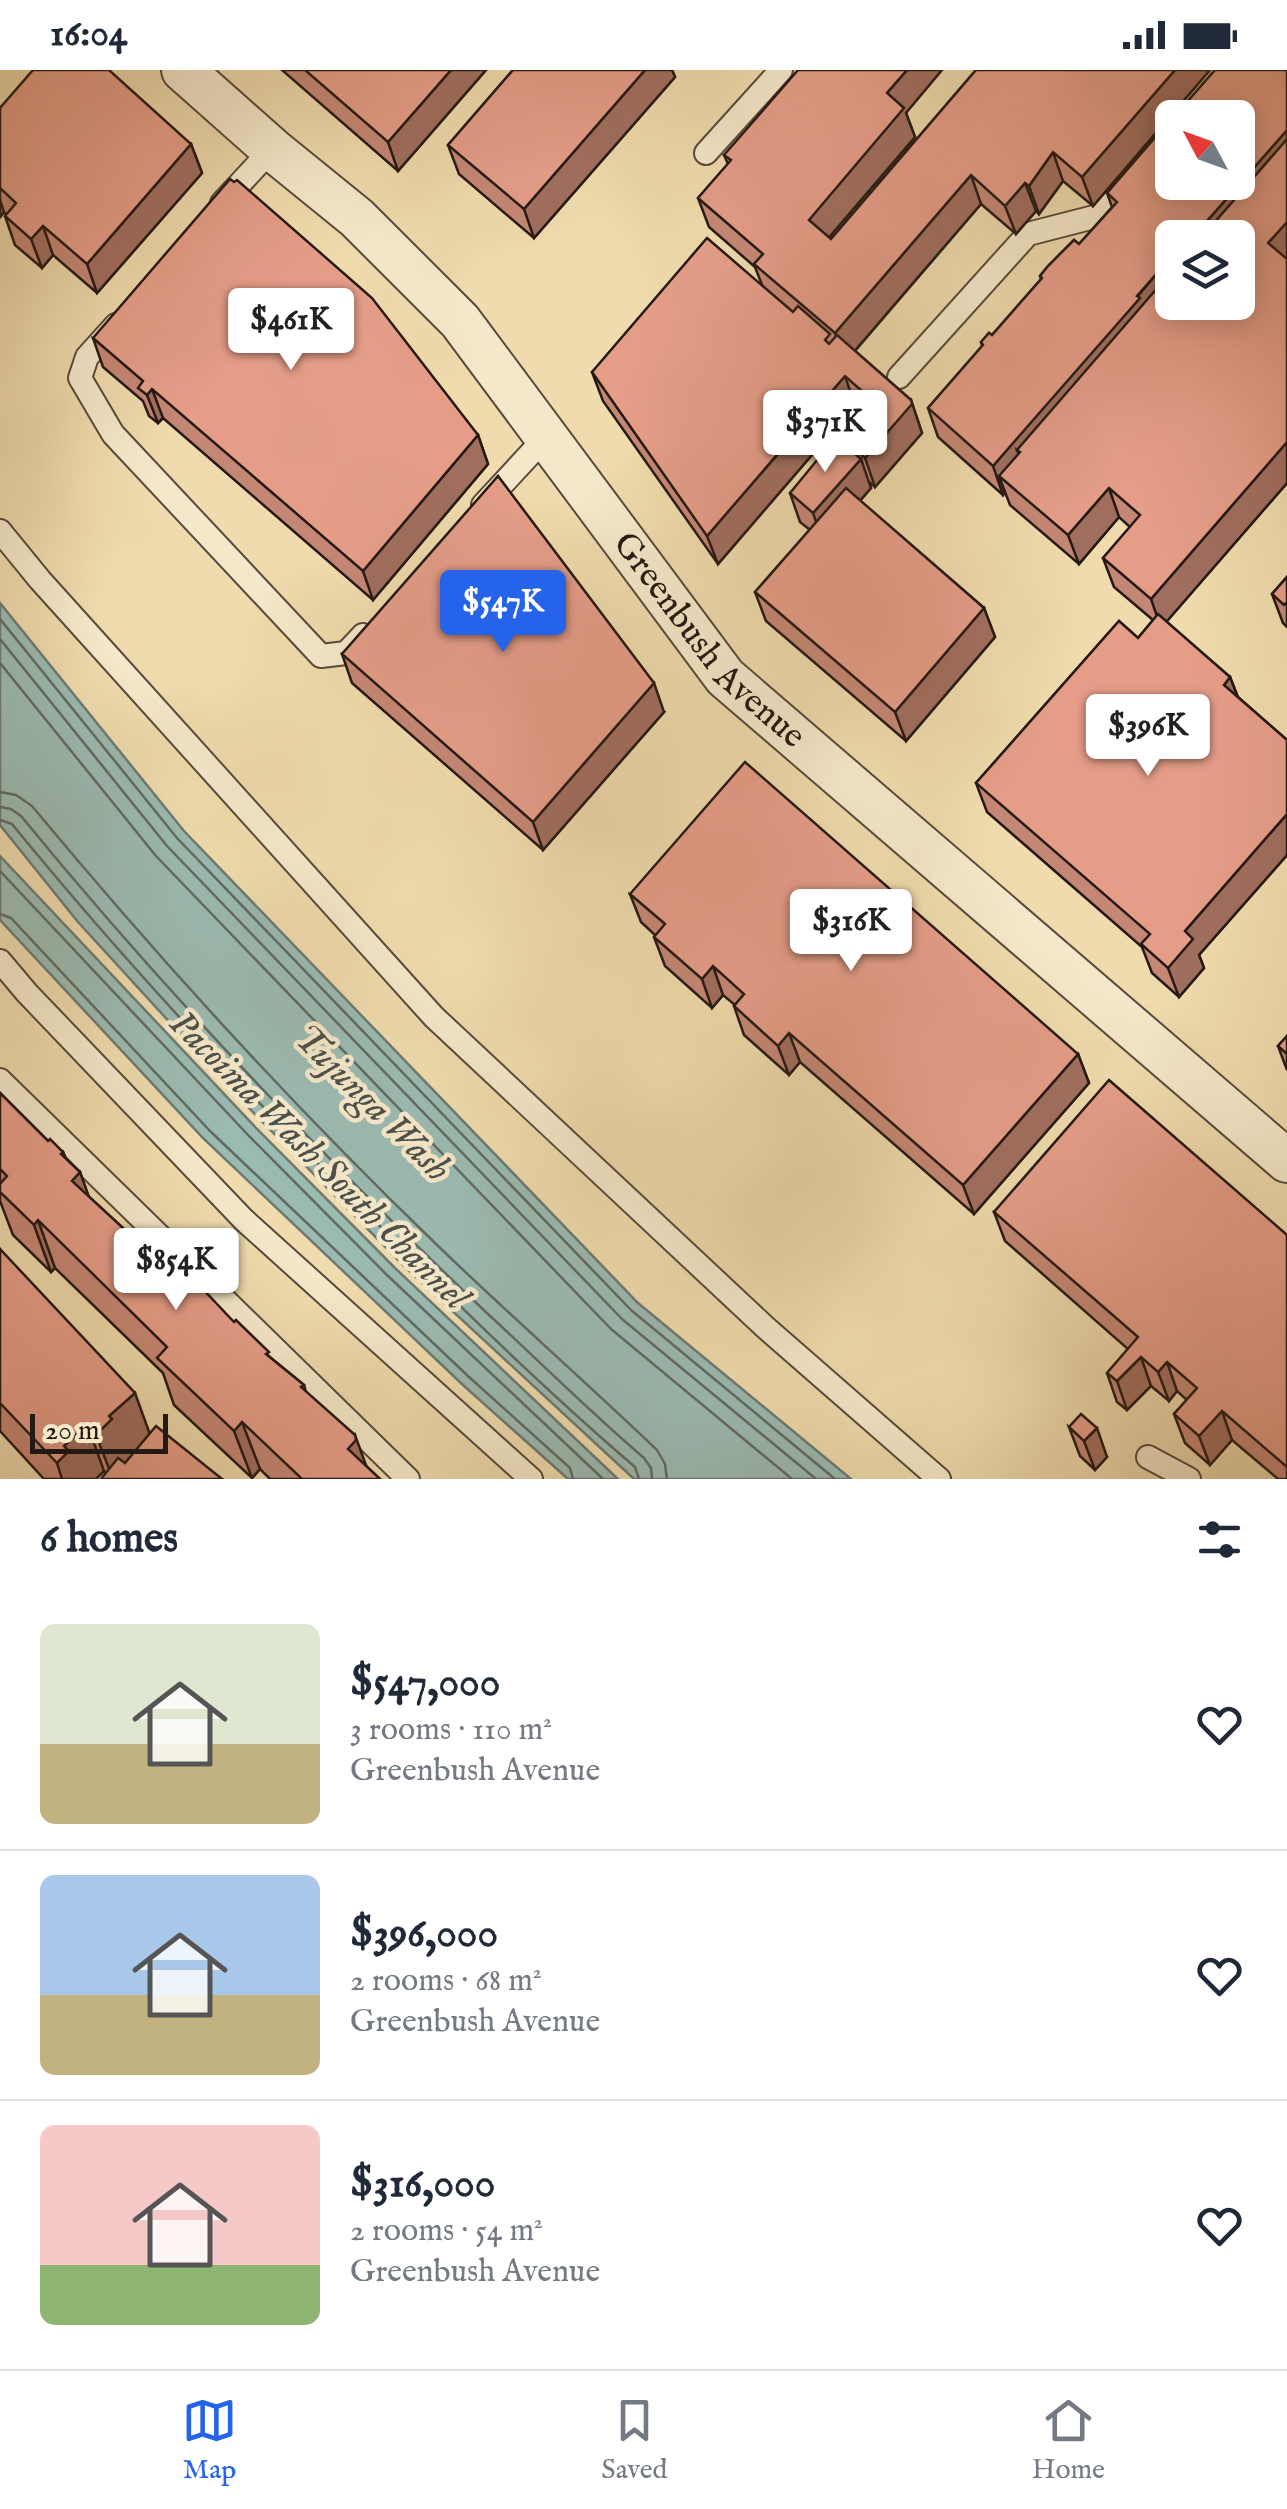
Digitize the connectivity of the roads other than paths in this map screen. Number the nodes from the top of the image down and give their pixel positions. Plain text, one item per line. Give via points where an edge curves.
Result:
1 (183, 70) edge
2 (781, 70) edge
3 (272, 149) junction
4 (706, 153) dead end
5 (1148, 160) edge
6 (202, 225) edge
7 (126, 313) edge
8 (900, 376) dead end
9 (545, 438) junction
10 (473, 516) edge
11 (0, 531) edge
12 (384, 612) edge
13 (0, 961) edge
14 (0, 1080) edge
15 (1287, 1161) edge
16 (1148, 1457) dead end
17 (408, 1479) edge
18 (531, 1479) edge
19 (940, 1479) edge
20 (1189, 1479) edge

1 - 3 street, Greenbush Avenue
2 - 4 lane
3 - 6 lane
3 - 9 street, Greenbush Avenue via 357,218 460,321
5 - 8 lane via 1098,216 1028,234
7 - 12 lane via 88,358 80,378 113,434 321,656 346,653
9 - 10 lane
9 - 15 street, Greenbush Avenue via 725,677
11 - 19 lane via 434,1017 765,1327
13 - 18 lane via 244,1220
14 - 17 lane
16 - 20 lane

